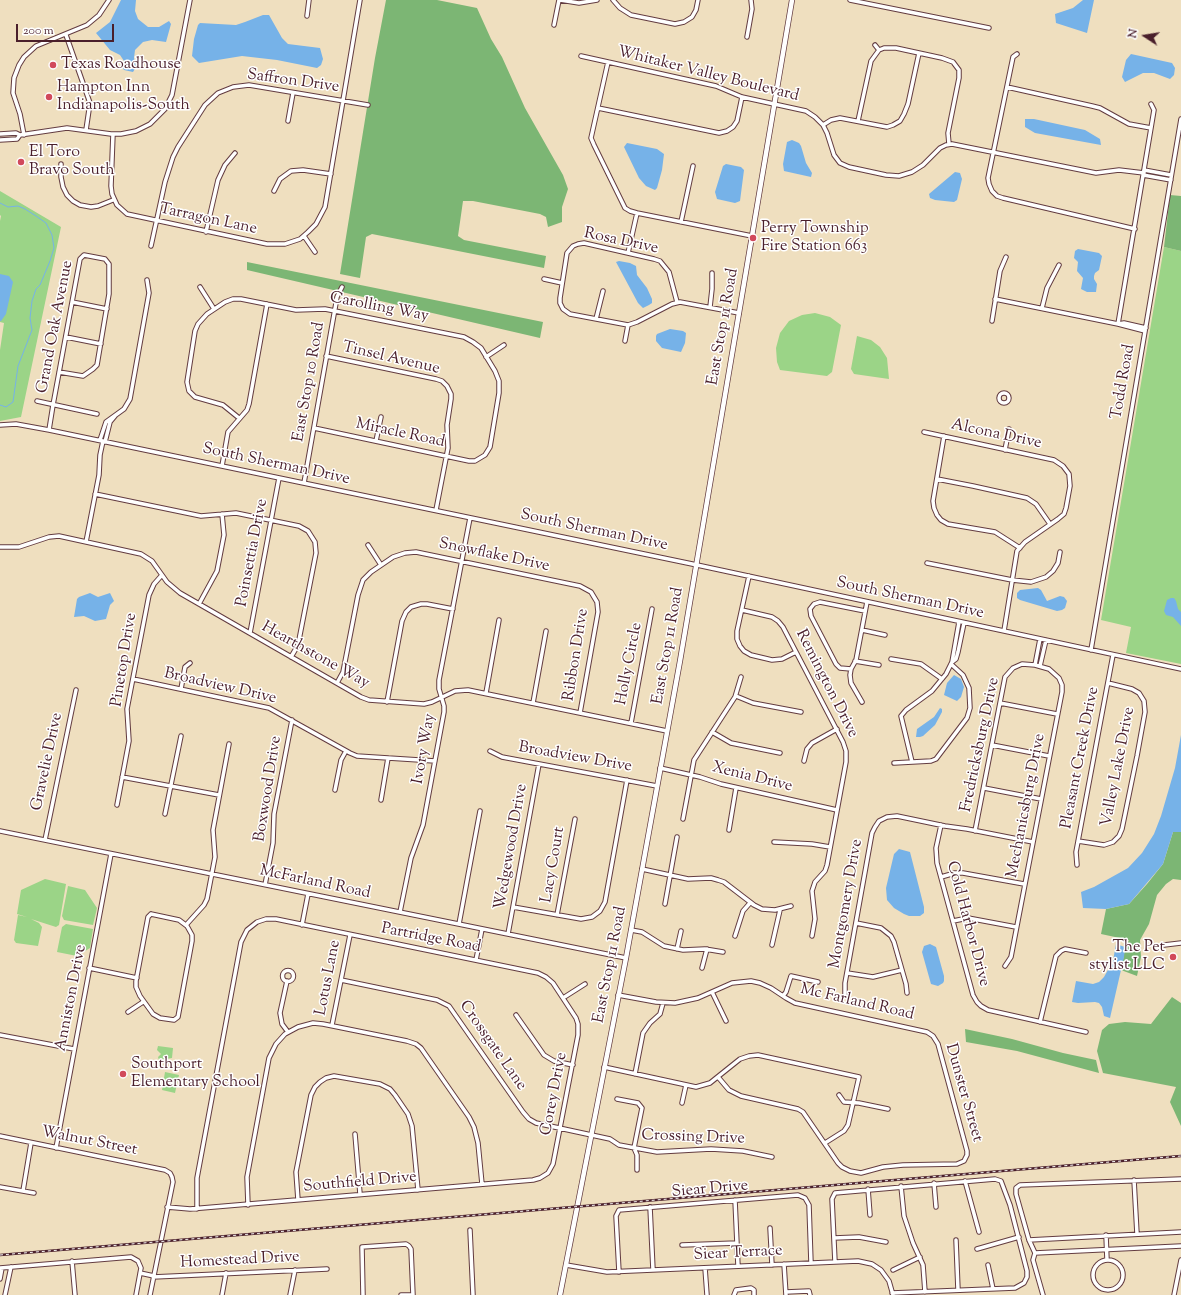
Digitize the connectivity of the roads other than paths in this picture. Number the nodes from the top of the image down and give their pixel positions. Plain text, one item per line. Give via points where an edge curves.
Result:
1 (109, 0) edge
2 (190, 0) edge
3 (309, 0) edge
4 (360, 0) edge
5 (560, 0) edge
6 (597, 0) edge
7 (613, 0) edge
8 (698, 0) edge
9 (751, 0) edge
10 (792, 0) edge
11 (850, 0) edge
12 (874, 0) edge
13 (874, 5) junction
14 (307, 16) dead end
15 (554, 25) dead end
16 (989, 28) dead end
17 (66, 35) junction
18 (747, 37) dead end
19 (875, 45) dead end
20 (879, 50) junction
21 (919, 53) junction
22 (1017, 54) dead end
23 (581, 56) dead end
24 (608, 62) junction
25 (962, 63) dead end
26 (957, 66) junction
27 (1007, 87) junction
28 (293, 93) junction
29 (742, 97) junction
30 (343, 101) junction
31 (774, 104) junction
32 (1151, 104) dead end
33 (368, 105) dead end
34 (598, 108) junction
35 (1181, 119) edge
36 (288, 121) dead end
37 (858, 121) junction
38 (823, 125) junction
39 (1151, 128) junction
40 (86, 130) junction
41 (0, 134) edge
42 (113, 134) junction
43 (22, 135) junction
44 (0, 140) edge
45 (949, 144) junction
46 (993, 151) junction
47 (234, 153) dead end
48 (61, 164) dead end
49 (693, 166) dead end
50 (1144, 172) junction
51 (331, 174) junction
52 (1171, 177) junction
53 (274, 191) dead end
54 (113, 200) junction
55 (637, 213) junction
56 (157, 221) junction
57 (681, 222) junction
58 (1135, 229) junction
59 (206, 232) junction
60 (304, 236) junction
61 (752, 236) junction
62 (151, 246) dead end
63 (315, 252) dead end
64 (628, 253) junction
65 (1006, 257) dead end
66 (1059, 265) dead end
67 (712, 273) dead end
68 (544, 279) dead end
69 (147, 280) dead end
70 (562, 282) junction
71 (200, 287) dead end
72 (342, 287) dead end
73 (602, 291) dead end
74 (995, 299) junction
75 (72, 302) junction
76 (677, 302) junction
77 (267, 304) junction
78 (710, 307) junction
79 (1042, 308) junction
80 (107, 309) junction
81 (214, 309) junction
82 (334, 310) junction
83 (739, 313) junction
84 (596, 319) junction
85 (992, 322) dead end
86 (1118, 324) junction
87 (628, 325) junction
88 (1146, 330) junction
89 (66, 337) junction
90 (625, 341) dead end
91 (101, 344) junction
92 (504, 345) dead end
93 (326, 356) junction
94 (486, 357) junction
95 (59, 372) junction
96 (37, 401) dead end
97 (53, 405) junction
98 (97, 414) dead end
99 (381, 417) dead end
100 (240, 418) junction
101 (0, 425) edge
102 (314, 428) junction
103 (1009, 429) dead end
104 (49, 430) junction
105 (924, 432) dead end
106 (944, 436) junction
107 (103, 441) junction
108 (376, 441) junction
109 (1005, 450) junction
110 (447, 456) junction
111 (222, 466) junction
112 (279, 478) junction
113 (937, 479) junction
114 (304, 483) junction
115 (95, 494) junction
116 (436, 510) junction
117 (222, 514) junction
118 (470, 518) junction
119 (271, 520) junction
120 (1050, 524) junction
121 (86, 542) junction
122 (368, 545) dead end
123 (0, 547) edge
124 (1020, 548) junction
125 (1060, 552) dead end
126 (462, 562) junction
127 (927, 563) dead end
128 (381, 565) junction
129 (697, 565) junction
130 (162, 575) junction
131 (749, 576) junction
132 (1012, 580) junction
133 (597, 602) joint
134 (867, 602) junction
135 (199, 604) junction
136 (453, 609) junction
137 (652, 609) dead end
138 (742, 610) junction
139 (866, 611) junction
140 (499, 620) dead end
141 (959, 622) junction
142 (964, 623) junction
143 (862, 630) junction
144 (546, 631) dead end
145 (1004, 631) junction
146 (250, 633) junction
147 (885, 635) dead end
148 (1040, 639) junction
149 (1046, 640) junction
150 (1091, 650) junction
151 (796, 652) junction
152 (1113, 655) junction
153 (291, 657) junction
154 (891, 659) dead end
155 (855, 661) junction
156 (190, 663) dead end
157 (951, 663) junction
158 (1035, 665) junction
159 (879, 666) dead end
160 (1040, 666) junction
161 (851, 668) junction
162 (1181, 669) edge
163 (741, 677) dead end
164 (133, 679) junction
165 (942, 679) junction
166 (337, 683) junction
167 (1108, 683) junction
168 (181, 689) junction
169 (76, 690) dead end
170 (486, 693) junction
171 (736, 696) junction
172 (442, 697) junction
173 (387, 702) junction
174 (862, 702) dead end
175 (533, 703) junction
176 (1000, 703) junction
177 (801, 712) dead end
178 (580, 713) junction
179 (1057, 714) junction
180 (292, 720) junction
181 (631, 723) junction
182 (836, 729) junction
183 (667, 731) junction
184 (712, 732) junction
185 (181, 736) dead end
186 (229, 744) dead end
187 (992, 745) junction
188 (346, 751) junction
189 (490, 751) dead end
190 (780, 754) dead end
191 (1049, 756) junction
192 (388, 758) junction
193 (435, 761) junction
194 (804, 761) dead end
195 (912, 762) junction
196 (894, 763) dead end
197 (539, 764) junction
198 (660, 768) junction
199 (691, 775) junction
200 (122, 777) junction
201 (627, 780) junction
202 (171, 786) junction
203 (657, 786) junction
204 (736, 788) junction
205 (984, 788) junction
206 (335, 790) dead end
207 (219, 795) junction
208 (1041, 799) junction
209 (381, 800) dead end
210 (117, 805) dead end
211 (837, 810) junction
212 (480, 811) dead end
213 (165, 814) dead end
214 (683, 818) dead end
215 (575, 819) dead end
216 (941, 825) junction
217 (729, 830) dead end
218 (0, 831) edge
219 (976, 831) junction
220 (677, 837) dead end
221 (45, 840) junction
222 (1078, 841) junction
223 (774, 842) dead end
224 (1033, 842) junction
225 (830, 847) junction
226 (111, 854) junction
227 (1077, 865) dead end
228 (642, 869) junction
229 (211, 874) junction
230 (670, 875) junction
231 (941, 877) junction
232 (1024, 884) junction
233 (265, 885) junction
234 (308, 894) junction
235 (750, 902) junction
236 (665, 904) dead end
237 (513, 906) junction
238 (791, 906) dead end
239 (780, 910) junction
240 (400, 912) junction
241 (557, 915) junction
242 (953, 921) junction
243 (856, 923) junction
244 (459, 924) junction
245 (186, 925) junction
246 (302, 925) junction
247 (1016, 927) junction
248 (482, 929) junction
249 (631, 930) junction
250 (681, 931) dead end
251 (508, 934) junction
252 (350, 935) junction
253 (736, 936) dead end
254 (812, 936) dead end
255 (1181, 943) edge
256 (772, 945) dead end
257 (1164, 945) dead end
258 (677, 949) junction
259 (707, 949) junction
260 (722, 952) dead end
261 (1086, 953) dead end
262 (626, 958) junction
263 (476, 960) junction
264 (1005, 966) dead end
265 (89, 968) junction
266 (702, 968) dead end
267 (902, 970) junction
268 (847, 973) junction
269 (137, 978) junction
270 (341, 980) junction
271 (287, 981) dead end
272 (818, 982) dead end
273 (584, 984) dead end
274 (712, 992) junction
275 (906, 993) dead end
276 (618, 995) junction
277 (846, 995) dead end
278 (783, 996) junction
279 (563, 998) junction
280 (144, 1002) junction
281 (663, 1003) junction
282 (128, 1012) dead end
283 (516, 1015) dead end
284 (726, 1021) dead end
285 (1040, 1022) junction
286 (578, 1024) joint
287 (332, 1026) junction
288 (288, 1032) junction
289 (1086, 1032) dead end
290 (0, 1034) edge
291 (931, 1034) joint
292 (74, 1049) junction
293 (573, 1064) junction
294 (604, 1067) junction
295 (635, 1074) junction
296 (718, 1077) junction
297 (686, 1085) junction
298 (839, 1095) dead end
299 (617, 1099) dead end
300 (853, 1102) junction
301 (682, 1103) dead end
302 (888, 1109) dead end
303 (560, 1128) junction
304 (355, 1134) dead end
305 (591, 1135) junction
306 (0, 1136) edge
307 (31, 1143) junction
308 (825, 1143) junction
309 (56, 1148) junction
310 (634, 1148) junction
311 (772, 1157) dead end
312 (552, 1168) joint
313 (637, 1170) dead end
314 (1181, 1179) edge
315 (1134, 1180) junction
316 (965, 1181) junction
317 (934, 1183) junction
318 (482, 1184) junction
319 (901, 1186) junction
320 (0, 1187) edge
321 (868, 1189) junction
322 (418, 1190) junction
323 (23, 1191) junction
324 (34, 1193) dead end
325 (360, 1194) junction
326 (298, 1200) junction
327 (735, 1200) junction
328 (248, 1204) junction
329 (167, 1207) junction
330 (650, 1207) junction
331 (936, 1207) dead end
332 (197, 1209) junction
333 (870, 1215) dead end
334 (770, 1228) dead end
335 (470, 1230) dead end
336 (980, 1232) dead end
337 (1181, 1232) edge
338 (1137, 1234) junction
339 (1106, 1235) junction
340 (1019, 1237) junction
341 (834, 1238) junction
342 (956, 1240) dead end
343 (1029, 1240) junction
344 (886, 1242) dead end
345 (737, 1243) junction
346 (682, 1245) dead end
347 (1181, 1245) edge
348 (977, 1249) dead end
349 (1107, 1249) junction
350 (1035, 1253) junction
351 (920, 1257) junction
352 (1107, 1260) junction
353 (1181, 1260) edge
354 (72, 1262) junction
355 (835, 1262) junction
356 (811, 1263) junction
357 (784, 1264) junction
358 (566, 1265) junction
359 (772, 1265) junction
360 (988, 1265) dead end
361 (738, 1266) junction
362 (11, 1267) junction
363 (1, 1268) edge
364 (705, 1268) junction
365 (327, 1269) dead end
366 (295, 1270) junction
367 (653, 1270) junction
368 (893, 1270) dead end
369 (619, 1272) junction
370 (140, 1273) junction
371 (226, 1273) junction
372 (154, 1276) junction
373 (0, 1279) edge
374 (994, 1289) junction
375 (958, 1290) junction
376 (925, 1292) junction
377 (1109, 1293) edge
378 (786, 1294) edge
379 (892, 1294) edge
380 (4, 1295) edge
381 (75, 1295) edge
382 (136, 1295) edge
383 (150, 1295) edge
384 (222, 1295) edge
385 (290, 1295) edge
386 (363, 1295) edge
387 (401, 1295) edge
388 (413, 1295) edge
389 (473, 1295) edge
390 (560, 1295) edge
391 (707, 1295) edge
392 (734, 1295) edge
393 (754, 1295) edge
394 (810, 1295) edge
395 (1043, 1295) edge
396 (1174, 1295) edge

1 - 17 street via 93,21
2 - 42 street via 175,86 169,102 159,116 147,126
3 - 14 street
4 - 30 street
5 - 6 street via 579,3
5 - 15 street
7 - 8 street via 629,14 674,24 690,19 696,11
9 - 18 street
10 - 31 main road, East Stop 11 Road
11 - 13 street
12 - 13 street
13 - 16 street
17 - 40 street via 90,103
17 - 43 street via 36,46 19,65 14,78 14,93 22,120
19 - 20 street
20 - 21 street via 896,48
20 - 37 street via 870,61
21 - 26 street via 946,59
21 - 37 street via 908,104 900,121 887,127
22 - 27 street via 1013,57
23 - 24 street, Whitaker Valley Boulevard
24 - 29 street, Whitaker Valley Boulevard via 716,86
24 - 34 street
25 - 26 street
26 - 45 street via 959,78 948,134
27 - 39 street via 1096,107 1129,124
27 - 46 street
28 - 30 street, Saffron Drive
28 - 36 street
28 - 56 street, Saffron Drive via 241,86 224,90 210,100 173,157
29 - 31 street, Whitaker Valley Boulevard
29 - 34 street via 737,121 727,131 719,133
30 - 33 street, Saffron Drive
30 - 51 street
31 - 38 street, Whitaker Valley Boulevard via 810,113
31 - 61 main road, East Stop 11 Road
32 - 39 street via 1154,110
34 - 55 street via 592,138 594,145 626,208
35 - 52 street, Todd Road
37 - 38 street via 838,118
38 - 45 street, Whitaker Valley Boulevard via 834,155 840,163 889,176 914,172 938,149
39 - 50 street
40 - 42 street
40 - 43 street via 61,128
41 - 43 street
42 - 54 street
43 - 44 street via 17,139
45 - 46 street
46 - 50 street via 1096,173 1119,170
46 - 58 street via 988,178 992,191 997,196
47 - 59 street via 218,180
48 - 54 street via 63,188 67,195 80,205 98,206
49 - 57 street
50 - 52 street
50 - 58 street
51 - 53 street via 291,171 280,179
51 - 60 street via 322,214 315,226
52 - 88 street, Todd Road
54 - 56 street, Tarragon Lane via 127,214
55 - 57 street
55 - 64 street
56 - 59 street, Tarragon Lane
56 - 62 street, Saffron Drive
57 - 61 street
58 - 86 street
59 - 60 street, Tarragon Lane via 273,245 290,243
60 - 63 street
61 - 83 main road, East Stop 11 Road
64 - 70 street, Rosa Drive via 578,244 567,253
64 - 76 street, Rosa Drive via 654,259 665,265
65 - 74 street via 1000,269
66 - 79 street via 1047,288
67 - 78 street
68 - 70 street
69 - 107 street via 149,293 130,399 126,407 106,422
70 - 84 street, Rosa Drive via 562,309 570,314
71 - 81 street
72 - 82 street, East Stop 10 Road
73 - 84 street
74 - 79 street
74 - 85 street
75 - 80 street
75 - 80 street, Grand Oak Avenue via 79,261 81,256 86,255 108,262 110,291
75 - 89 street, Grand Oak Avenue
76 - 78 street
76 - 87 street
77 - 81 street, Carolling Way via 235,299
77 - 82 street, Carolling Way via 295,310
77 - 100 street via 249,404
78 - 83 street
79 - 86 street
80 - 91 street
81 - 100 street via 204,316 196,328 187,385 196,398 223,405
82 - 93 street, East Stop 10 Road
82 - 94 street, Carolling Way via 465,338 477,345
83 - 129 main road, East Stop 11 Road
84 - 87 street
86 - 88 street via 1124,323
87 - 90 street
88 - 150 street, Todd Road
89 - 91 street
89 - 95 street, Grand Oak Avenue
91 - 95 street via 97,365 89,373 81,376
92 - 94 street
93 - 102 street, East Stop 10 Road
93 - 110 street, Tinsel Avenue via 438,379 445,383 451,399 447,422
94 - 110 street, Miracle Road via 497,375 500,390 490,447 486,454 475,461
95 - 97 street, Grand Oak Avenue
96 - 97 street
97 - 98 street
97 - 104 street, Grand Oak Avenue
99 - 108 street
100 - 111 street via 228,432
101 - 104 street, South Sherman Drive via 16,424
102 - 108 street, Miracle Road
102 - 114 street, East Stop 10 Road
103 - 109 street
104 - 107 street, South Sherman Drive
105 - 106 street, Alcona Drive
106 - 109 street, Alcona Drive
106 - 113 street
107 - 111 street, South Sherman Drive
107 - 115 street
108 - 110 street, Miracle Road
109 - 120 street, Alcona Drive via 1054,460 1068,471 1070,479 1067,505 1062,516
110 - 116 street
111 - 112 street, South Sherman Drive
112 - 114 street, South Sherman Drive
112 - 119 street, Poinsettia Drive
113 - 120 street via 1029,498
113 - 124 street via 933,500 939,518 946,523 994,532
114 - 116 street, South Sherman Drive
115 - 117 street via 200,515
115 - 121 street
116 - 118 street, South Sherman Drive
117 - 119 street via 236,513
117 - 135 street via 224,535 217,571
118 - 126 street, Ivory Way
118 - 129 street, South Sherman Drive
119 - 146 street, Poinsettia Drive
119 - 153 street via 300,526 312,534 315,543 316,553 298,645
120 - 124 street
121 - 123 street, Hearthstone Way via 56,536 19,547
121 - 130 street, Hearthstone Way via 141,554 152,561
122 - 128 street
124 - 132 street
125 - 132 street via 1057,566 1048,575 1030,582
126 - 128 street, Snowflake Drive via 410,552 396,556
126 - 133 street, Snowflake Drive via 581,587 592,592
126 - 136 street, Ivory Way
127 - 132 street
128 - 166 street, Snowflake Drive via 365,578 359,589 343,672
129 - 131 street, South Sherman Drive
129 - 183 main road, East Stop 11 Road
130 - 135 street, Hearthstone Way via 174,588
130 - 164 street, Pinetop Drive via 149,593
131 - 134 street, South Sherman Drive
131 - 138 street
132 - 145 street
133 - 178 street, Ribbon Drive via 598,612
134 - 139 street
134 - 141 street, South Sherman Drive
135 - 146 street, Hearthstone Way
136 - 172 street, Ivory Way via 439,682
136 - 173 street via 421,604 412,607 403,616
137 - 181 street, Holly Circle
138 - 151 street, Remington Drive via 767,615 777,620
138 - 151 street via 737,631 738,640 744,651 772,660
139 - 143 street
139 - 161 street via 821,602 811,607 811,616 836,665
140 - 170 street
141 - 142 street, South Sherman Drive
141 - 157 street
142 - 145 street, South Sherman Drive
142 - 157 street via 958,652
143 - 147 street
143 - 155 street
144 - 175 street
145 - 148 street, South Sherman Drive
146 - 153 street, Hearthstone Way
148 - 149 street, South Sherman Drive
148 - 158 street
149 - 150 street, South Sherman Drive
149 - 160 street
150 - 152 street, South Sherman Drive
151 - 182 street, Remington Drive
152 - 162 street, South Sherman Drive
152 - 167 street, Pleasant Creek Drive
153 - 166 street, Hearthstone Way via 305,662
154 - 165 street via 923,665
155 - 159 street
155 - 161 street
156 - 168 street via 185,668
157 - 165 street
157 - 195 street via 968,684 971,702 969,714 936,759
158 - 160 street, Mechanicsburg Drive
158 - 176 street, Fredricksburg Drive via 1020,665 1008,673
160 - 179 street, Mechanicsburg Drive via 1051,670 1060,680 1062,692
161 - 174 street via 851,682
163 - 171 street
164 - 168 street, Broadview Drive
164 - 200 street, Pinetop Drive via 127,709 129,741
165 - 195 street via 901,716
166 - 173 street, Hearthstone Way via 364,698
167 - 222 street, Pleasant Creek Drive
167 - 222 street, Valley Lake Drive via 1132,689 1139,693 1144,701 1145,712 1138,749 1119,836 1112,842 1102,845
168 - 180 street, Broadview Drive via 269,708
169 - 221 street, Gravelie Drive
170 - 172 street, Hearthstone Way via 462,690
170 - 175 street, Hearthstone Way
171 - 177 street via 756,704
171 - 184 street
172 - 173 street, Hearthstone Way via 424,704
172 - 193 street, Ivory Way via 444,712
175 - 178 street, Hearthstone Way
176 - 179 street
176 - 187 street, Fredricksburg Drive
178 - 181 street, Hearthstone Way
179 - 191 street, Mechanicsburg Drive
180 - 188 street, Broadview Drive
180 - 233 street, Boxwood Drive via 274,814 273,843
181 - 183 street, Hearthstone Way
182 - 194 street via 812,743 807,749
182 - 211 street, Remington Drive via 847,756
183 - 198 main road, East Stop 11 Road
184 - 190 street via 731,743
184 - 199 street via 694,760
185 - 202 street
186 - 207 street
187 - 191 street
187 - 205 street, Fredricksburg Drive
188 - 192 street, Broadview Drive via 360,756
188 - 206 street via 341,760
189 - 197 street, Broadview Drive via 500,757
191 - 208 street, Mechanicsburg Drive
192 - 193 street, Broadview Drive
192 - 209 street
193 - 240 street, Ivory Way via 423,825 410,858
195 - 196 street
197 - 201 street, Broadview Drive
197 - 237 street, Wedgewood Drive
198 - 199 street, Xenia Drive
198 - 203 main road, East Stop 11 Road
199 - 204 street, Xenia Drive
199 - 214 street
200 - 202 street
200 - 210 street, Pinetop Drive
201 - 203 street, Broadview Drive
201 - 241 street via 604,906 589,918
202 - 207 street
202 - 213 street
203 - 228 main road, East Stop 11 Road
204 - 211 street, Xenia Drive
204 - 217 street
205 - 208 street
205 - 219 street, Fredricksburg Drive
207 - 229 street via 213,830 215,857
208 - 224 street, Mechanicsburg Drive
211 - 225 street, Remington Drive
212 - 244 street
215 - 241 street, Lacy Court
216 - 219 street
216 - 231 street, Cold Harbor Drive via 936,851
216 - 243 street, Montgomery Drive via 895,816 887,817 875,826
218 - 221 street, McFarland Road
219 - 224 street
220 - 230 street
221 - 226 street, McFarland Road
222 - 227 street, Pleasant Creek Drive
223 - 225 street
224 - 232 street, Mechanicsburg Drive
225 - 254 street, Remington Drive via 827,865 812,891
226 - 229 street, McFarland Road
226 - 265 street, Anniston Drive
228 - 230 street
228 - 249 main road, East Stop 11 Road
229 - 233 street, McFarland Road
229 - 245 street via 206,901
230 - 235 street via 690,879 709,878 724,882
230 - 236 street
231 - 232 street via 964,873
231 - 242 street, Cold Harbor Drive
232 - 247 street, Mechanicsburg Drive
233 - 234 street, McFarland Road
234 - 240 street, McFarland Road
234 - 246 street
235 - 239 street via 756,907
235 - 253 street via 743,911
237 - 241 street
237 - 251 street, Wedgewood Drive
238 - 239 street
239 - 256 street
240 - 244 street, McFarland Road
242 - 247 street via 968,918
242 - 285 street, Cold Harbor Drive via 973,995 978,1004 988,1010
243 - 267 street via 888,932 894,940
243 - 268 street, Montgomery Drive
244 - 248 street, McFarland Road
245 - 269 street via 176,919 153,914 148,917
245 - 280 street via 192,933 192,941 178,1017 172,1020 157,1017
246 - 252 street, Partridge Road
246 - 332 street, Partridge Road via 272,919 261,920 246,932 241,942 197,1178
247 - 264 street, Mechanicsburg Drive via 1010,957
248 - 251 street, McFarland Road
248 - 263 street, Wedgewood Drive
249 - 258 street via 642,932 664,946
249 - 262 main road, East Stop 11 Road
250 - 258 street
251 - 262 street, McFarland Road
252 - 263 street, Partridge Road
252 - 270 street, Lotus Lane
255 - 257 street
258 - 259 street
259 - 260 street
259 - 266 street
261 - 285 street via 1066,949 1056,956
262 - 276 main road, East Stop 11 Road
263 - 279 street, Partridge Road via 542,974 553,983
265 - 269 street
265 - 292 street, Anniston Drive
267 - 268 street via 872,977
267 - 275 street
268 - 277 street, Montgomery Drive via 844,986
269 - 280 street via 137,991
270 - 287 street, Lotus Lane
270 - 303 street, Crossgate Lane via 446,1003 454,1010 525,1115 539,1124
271 - 288 street via 280,1013 282,1024
272 - 278 street via 791,976
273 - 279 street
274 - 278 street, Mc Farland Road via 729,984 748,981 767,986
274 - 281 street, Mc Farland Road via 686,1001
274 - 284 street
276 - 281 street, Mc Farland Road
276 - 294 main road, East Stop 11 Road
278 - 291 street, Mc Farland Road via 792,1002
279 - 286 street, Partridge Road
280 - 282 street
281 - 295 street via 660,1014 643,1033
283 - 293 street via 543,1054 554,1061
285 - 289 street
286 - 293 street, Corey Drive
287 - 288 street via 310,1024
287 - 318 street via 409,1041 421,1048 472,1124 478,1143
288 - 328 street via 275,1045 269,1060 247,1177
290 - 292 street
291 - 308 street, Dunster Street via 938,1044 954,1101 967,1151 965,1159 956,1164 897,1165 856,1172 846,1170 839,1164
292 - 309 street, Anniston Drive
293 - 303 street, Corey Drive
294 - 295 street
294 - 305 main road, East Stop 11 Road
295 - 297 street
296 - 297 street via 703,1086
296 - 300 street via 740,1059 755,1055 859,1077
296 - 308 street via 729,1090 741,1096 802,1111
297 - 301 street
298 - 300 street via 843,1102
299 - 310 street via 638,1103 641,1106
300 - 302 street
300 - 308 street via 846,1129
303 - 305 street, Crossgate Lane
303 - 312 street, Corey Drive
304 - 325 street
305 - 310 street, Crossing Drive
305 - 358 main road, East Stop 11 Road
306 - 307 street, Walnut Street
307 - 309 street, Walnut Street
307 - 323 street
309 - 329 street, Walnut Street via 165,1170 172,1174 173,1182
310 - 311 street, Crossing Drive via 660,1152 716,1149
310 - 313 street via 637,1155
312 - 318 street, Southfield Drive via 543,1177 535,1180
314 - 315 street
315 - 338 street
315 - 343 street via 1020,1186 1016,1189 1016,1194
316 - 317 street
316 - 336 street
316 - 340 street via 996,1179 1002,1182
317 - 319 street
317 - 331 street
318 - 322 street, Southfield Drive
319 - 321 street
319 - 351 street via 904,1216
320 - 323 street
321 - 333 street
321 - 341 street via 838,1191 834,1194
322 - 325 street, Southfield Drive
322 - 326 street via 412,1126 408,1114 393,1093 380,1084 339,1076 326,1078 320,1082 310,1097 296,1172
323 - 324 street
325 - 326 street, Southfield Drive
326 - 328 street, Southfield Drive
327 - 330 street, Siear Drive
327 - 345 street
327 - 356 street, Siear Drive via 798,1195 805,1198 809,1204
328 - 332 street, Southfield Drive
329 - 332 street, Southfield Drive
329 - 372 street
330 - 367 street
330 - 369 street, Siear Drive via 617,1212
334 - 359 street
335 - 389 street
337 - 338 street
338 - 339 street
339 - 343 street
339 - 349 street
340 - 348 street
340 - 374 street via 1027,1272 1025,1282 1017,1287
341 - 344 street via 862,1237
341 - 355 street
342 - 375 street
343 - 350 street
345 - 346 street
345 - 361 street
347 - 349 street
349 - 350 street
349 - 352 street
350 - 395 street via 1033,1260
351 - 368 street
351 - 376 street via 924,1267
352 - 377 street via 1096,1266 1092,1276 1098,1287
352 - 377 street via 1118,1263 1123,1274 1119,1285
353 - 396 street
354 - 362 street
354 - 370 street via 128,1257 139,1263
354 - 381 street
355 - 356 street, Siear Terrace
355 - 379 street, Siear Terrace via 858,1261 872,1264 885,1275
356 - 357 street, Siear Terrace
357 - 359 street, Siear Terrace
357 - 378 street
358 - 369 street, Siear Terrace
358 - 390 main road, East Stop 11 Road
359 - 361 street, Siear Terrace
360 - 374 street
361 - 364 street, Siear Terrace
362 - 363 street
362 - 380 street
363 - 373 street
364 - 367 street, Siear Terrace
364 - 391 street
365 - 366 street, Homestead Drive
366 - 371 street, Homestead Drive
366 - 385 street
367 - 369 street, Siear Terrace
370 - 372 street, Homestead Drive
370 - 382 street
371 - 372 street, Homestead Drive
371 - 384 street
372 - 383 street
374 - 375 street
375 - 376 street
376 - 379 street
378 - 394 street via 808,1291
386 - 388 street via 361,1248 406,1244 411,1249
387 - 388 street
392 - 393 street via 736,1290 751,1288

